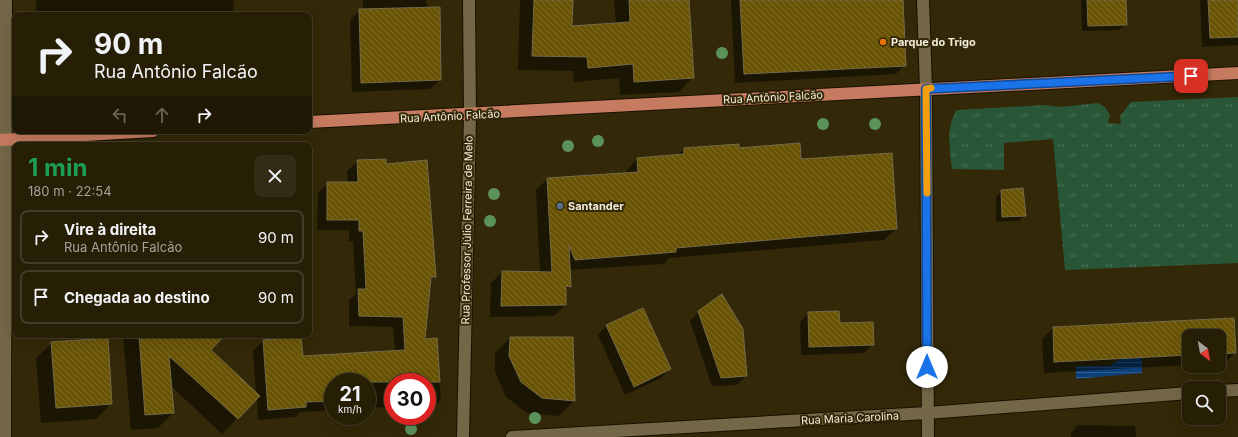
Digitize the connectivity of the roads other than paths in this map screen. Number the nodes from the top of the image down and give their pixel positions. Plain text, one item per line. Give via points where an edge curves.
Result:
1 (6, 0) edge
2 (469, 0) edge
3 (923, 0) edge
4 (1238, 74) edge
5 (926, 89) junction
6 (470, 115) junction
7 (312, 122) edge
8 (103, 134) edge
9 (3, 140) edge
10 (1238, 390) edge
11 (1226, 391) edge
12 (1182, 394) edge
13 (927, 413) junction
14 (5, 437) edge
15 (463, 437) edge
16 (512, 437) edge
17 (928, 437) edge

1 - 9 street
2 - 6 street, Rua Professor Júlio Ferreira de Melo
3 - 5 street
4 - 5 main road, Rua Antônio Falcão
5 - 6 main road, Rua Antônio Falcão
5 - 13 street
6 - 7 main road, Rua Antônio Falcão
6 - 15 street, Rua Professor Júlio Ferreira de Melo
8 - 9 main road
9 - 14 street
10 - 11 street
12 - 13 street, Rua Maria Carolina
13 - 16 street, Rua Maria Carolina
13 - 17 street

